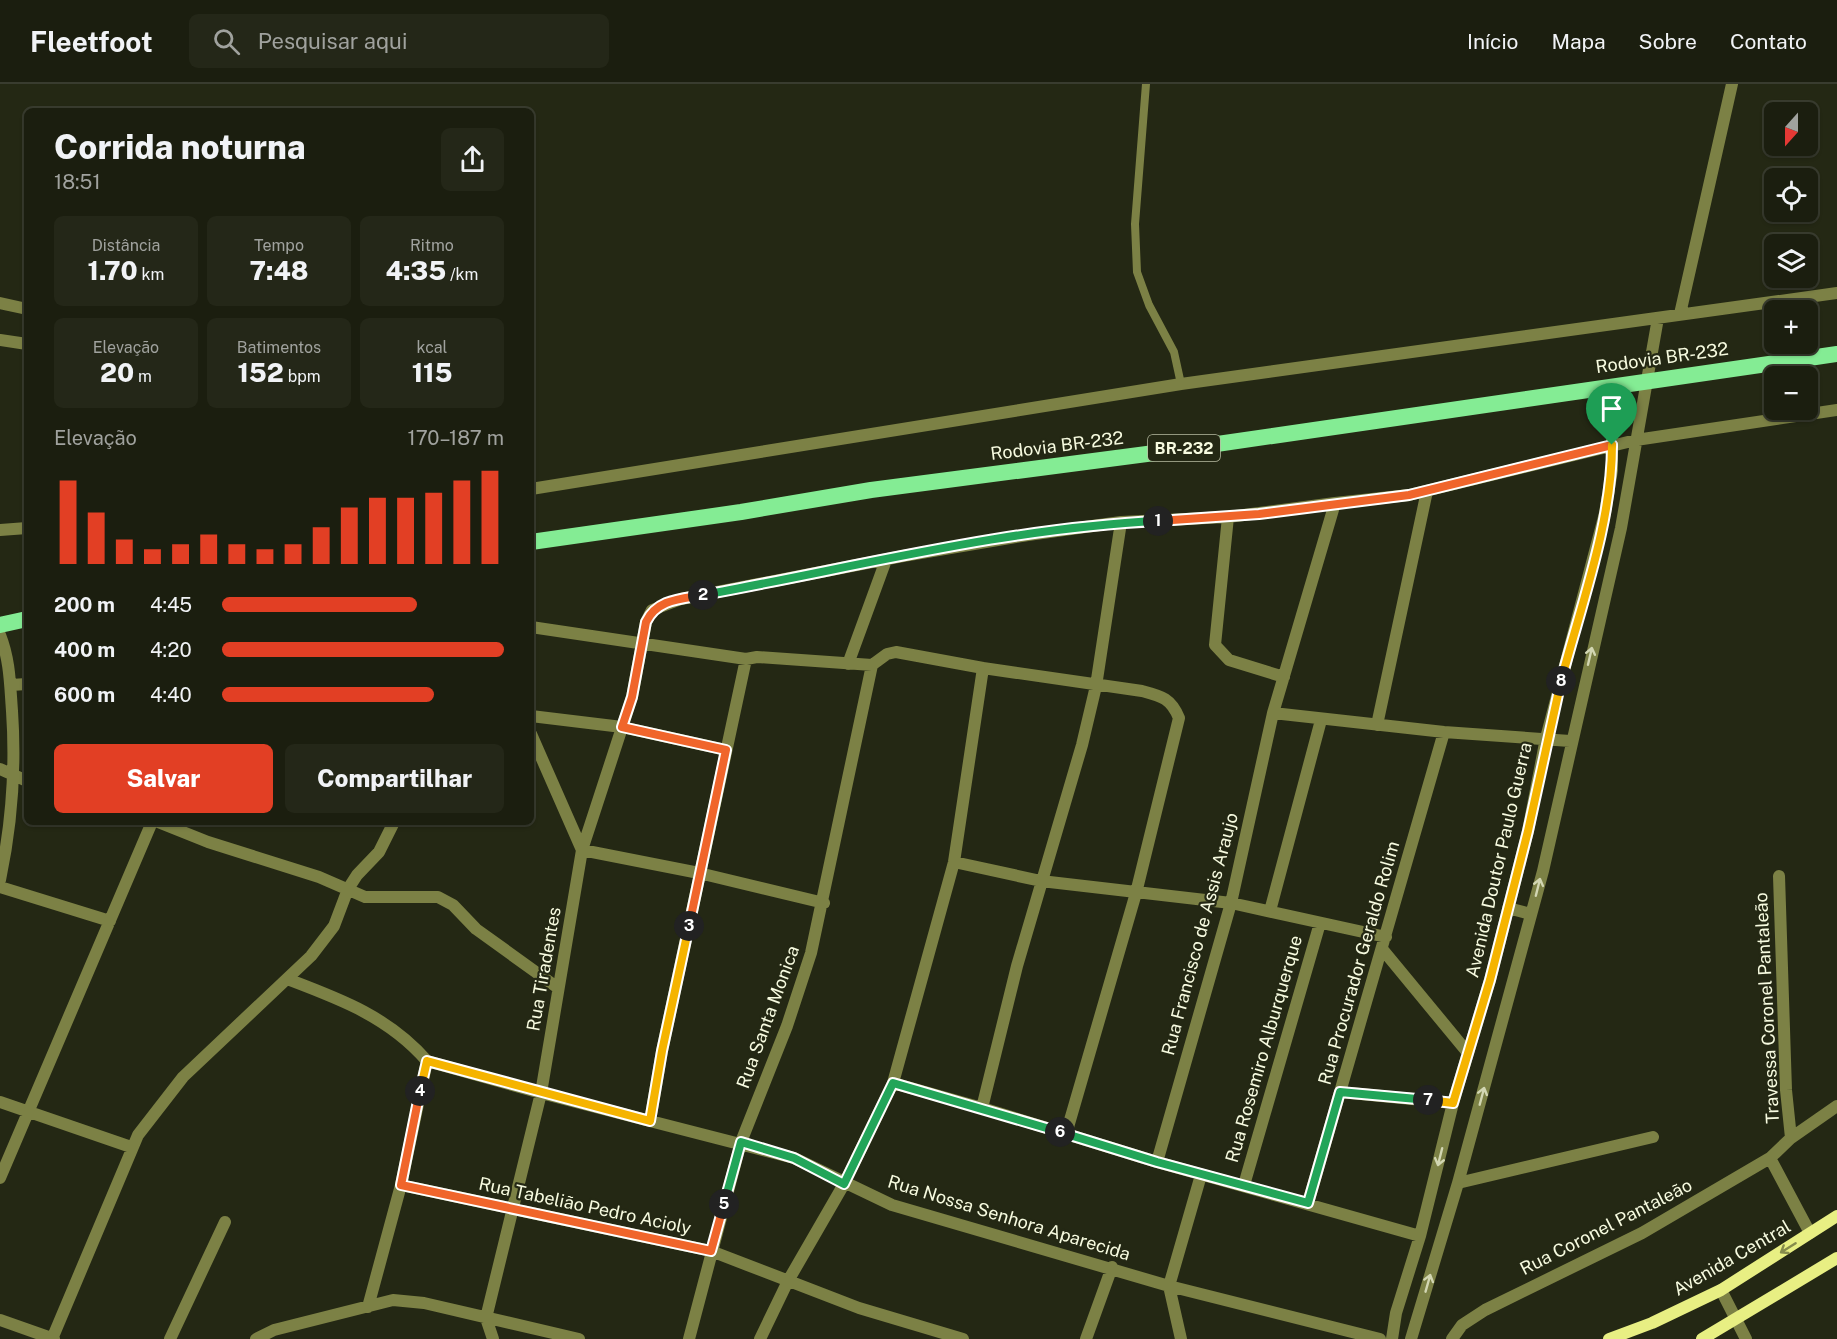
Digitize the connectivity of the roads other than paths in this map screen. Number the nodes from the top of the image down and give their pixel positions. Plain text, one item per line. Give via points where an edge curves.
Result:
1 (1146, 84) edge
2 (1732, 84) edge
3 (1837, 292) edge
4 (0, 303) edge
5 (24, 308) edge
6 (1680, 315) junction
7 (1659, 318) junction
8 (0, 340) edge
9 (24, 344) edge
10 (1837, 354) edge
11 (1647, 380) junction
12 (1182, 384) junction
13 (1612, 385) junction
14 (1837, 410) edge
15 (1636, 440) junction
16 (1612, 445) junction
17 (534, 489) edge
18 (1427, 491) junction
19 (1335, 503) junction
20 (1228, 517) junction
21 (1121, 522) junction
22 (24, 528) edge
23 (0, 530) edge
24 (534, 542) edge
25 (886, 560) junction
26 (24, 620) edge
27 (0, 625) edge
28 (534, 627) edge
29 (0, 635) edge
30 (644, 642) junction
31 (746, 659) junction
32 (848, 664) junction
33 (872, 665) junction
34 (983, 668) junction
35 (1284, 677) junction
36 (24, 684) edge
37 (11, 685) junction
38 (1096, 686) junction
39 (6, 701) edge
40 (1273, 713) junction
41 (534, 716) edge
42 (1321, 720) junction
43 (1377, 725) junction
44 (622, 727) junction
45 (1444, 732) junction
46 (1546, 738) junction
47 (534, 741) edge
48 (1570, 741) junction
49 (726, 750) junction
50 (0, 769) edge
51 (21, 779) edge
52 (151, 825) edge
53 (166, 825) edge
54 (392, 825) edge
55 (582, 850) junction
56 (954, 862) junction
57 (699, 873) junction
58 (1779, 876) dead end
59 (0, 880) edge
60 (1041, 881) junction
61 (0, 887) edge
62 (348, 889) junction
63 (1136, 893) junction
64 (824, 903) junction
65 (1231, 903) junction
66 (1509, 908) junction
67 (1270, 911) junction
68 (1531, 914) junction
69 (110, 921) junction
70 (1320, 922) junction
71 (1384, 944) junction
72 (287, 980) junction
73 (558, 988) junction
74 (1468, 1053) junction
75 (427, 1061) junction
76 (893, 1083) junction
77 (1340, 1092) junction
78 (541, 1093) junction
79 (0, 1102) edge
80 (1453, 1103) junction
81 (1837, 1106) edge
82 (982, 1107) junction
83 (29, 1113) junction
84 (650, 1121) junction
85 (1066, 1134) junction
86 (1653, 1137) dead end
87 (1791, 1138) junction
88 (741, 1142) junction
89 (131, 1147) junction
90 (1770, 1158) junction
91 (1157, 1162) junction
92 (1201, 1174) junction
93 (0, 1178) edge
94 (1458, 1183) junction
95 (844, 1184) junction
96 (401, 1185) junction
97 (1244, 1185) junction
98 (1308, 1203) junction
99 (512, 1209) junction
100 (1837, 1216) edge
101 (225, 1222) dead end
102 (1810, 1233) junction
103 (1420, 1236) junction
104 (711, 1251) junction
105 (1836, 1259) edge
106 (1112, 1267) junction
107 (788, 1281) junction
108 (1169, 1286) junction
109 (1721, 1290) junction
110 (368, 1307) junction
111 (486, 1318) junction
112 (0, 1320) edge
113 (1736, 1320) junction
114 (53, 1339) edge
115 (170, 1339) edge
116 (256, 1339) edge
117 (493, 1339) edge
118 (579, 1339) edge
119 (689, 1339) edge
120 (760, 1339) edge
121 (963, 1339) edge
122 (1086, 1339) edge
123 (1181, 1339) edge
124 (1380, 1339) edge
125 (1392, 1339) edge
126 (1411, 1339) edge
127 (1452, 1339) edge
128 (1609, 1339) edge
129 (1702, 1339) edge
130 (1746, 1339) edge

1 - 12 lane via 1135,224 1137,272 1174,352
2 - 6 street
3 - 6 street
4 - 5 street
6 - 7 street
7 - 11 street
7 - 12 street
8 - 9 street
10 - 11 highway, Rodovia BR-232 / BR-232
11 - 13 highway, Rodovia BR-232 / BR-232
11 - 15 street
12 - 17 street
13 - 16 street, Avenida Doutor Paulo Guerra
13 - 24 highway, Rodovia BR-232 / BR-232
14 - 15 street
15 - 16 street
48 -> 15 street via 1621,528
16 - 18 street
16 - 46 street, Avenida Doutor Paulo Guerra via 1605,513
18 - 19 street
18 - 43 street
19 - 20 street, Rua Tiradentes
19 - 35 street, Rua Francisco de Assis Araujo
20 - 21 street, Rua Tiradentes
20 - 35 street via 1215,645 1229,660
21 - 25 street, Rua Tiradentes
21 - 38 street
22 - 23 street
25 - 30 street, Rua Tiradentes via 662,604 652,610 646,622
25 - 32 street
26 - 27 highway
28 - 30 street
29 - 37 street
30 - 31 street
30 - 44 street, Rua Tiradentes
31 - 32 street
31 - 49 street
32 - 33 street
33 - 34 street via 896,652
33 - 64 street, Rua Santa Monica
34 - 38 street
34 - 56 street
35 - 40 street, Rua Francisco de Assis Araujo
36 - 37 street
37 - 39 street
38 - 60 street
38 - 63 street via 1165,697 1179,718
39 - 51 street
40 - 42 street
40 - 65 street, Rua Francisco de Assis Araujo
41 - 44 street
42 - 43 street
42 - 67 street
43 - 45 street
44 - 49 street
44 - 55 street, Rua Tiradentes
45 - 46 street
45 - 71 street, Rua Procurador Geraldo Rolim
46 - 48 street
46 - 66 street, Avenida Doutor Paulo Guerra
47 - 55 street
68 -> 48 street
49 - 57 street
50 - 51 street
51 - 59 street
52 - 69 street
53 - 62 street
54 - 62 street via 379,852
55 - 57 street
55 - 73 street, Rua Tiradentes
56 - 60 street
56 - 76 street
57 - 64 street
57 - 84 street
58 - 87 street, Travessa Coronel Pantaleão
60 - 63 street
60 - 82 street
61 - 69 street
62 - 72 street via 334,926
62 - 73 street via 374,898 438,897
63 - 65 street
63 - 85 street
64 - 88 street, Rua Santa Monica via 788,1026
65 - 67 street
65 - 91 street, Rua Francisco de Assis Araujo
66 - 68 street
66 - 74 street, Avenida Doutor Paulo Guerra
67 - 70 street
94 -> 68 street
69 - 83 street
70 - 71 street
70 - 97 street, Rua Rosemiro Alburquerque
71 - 74 street
71 - 77 street, Rua Procurador Geraldo Rolim
72 - 75 street via 373,1014
72 - 89 street via 183,1077
73 - 78 street, Rua Tiradentes
74 - 80 street, Avenida Doutor Paulo Guerra
75 - 78 street, Rua Nossa Senhora Aparecida
75 - 96 street
76 - 82 street
76 - 95 street
77 - 80 street
77 - 98 street, Rua Procurador Geraldo Rolim
78 - 84 street, Rua Nossa Senhora Aparecida
78 - 99 street
79 - 83 street
80 -> 103 street, Avenida Doutor Paulo Guerra
81 - 87 street, Rua Coronel Pantaleão
82 - 85 street
83 - 89 street
83 - 93 street
84 - 88 street, Rua Nossa Senhora Aparecida
85 - 91 street
86 - 94 street
87 - 90 street, Rua Coronel Pantaleão
88 - 95 street, Rua Nossa Senhora Aparecida via 794,1158
88 - 104 street, Rua Santa Monica
89 - 114 street
90 - 102 street
90 - 127 street, Rua Coronel Pantaleão via 1642,1233 1485,1310 1462,1325
91 - 92 street
92 - 97 street
92 - 108 street
126 -> 94 street
95 - 106 street, Rua Nossa Senhora Aparecida via 892,1205
95 - 107 street
96 - 99 street, Rua Tabelião Pedro Acioly
96 - 110 street
97 - 98 street
98 - 103 street
99 - 104 street, Rua Tabelião Pedro Acioly
99 - 111 street
100 - 102 main road, Avenida Central
101 - 115 street
102 -> 109 main road, Avenida Central
103 - 125 street, Avenida Doutor Paulo Guerra
104 - 107 street, Rua Tabelião Pedro Acioly
104 - 119 street, Rua Santa Monica
105 - 113 main road
106 - 108 street, Rua Nossa Senhora Aparecida
106 - 122 street
107 - 120 street
107 - 121 street, Rua Tabelião Pedro Acioly via 859,1308
108 - 123 street
108 - 124 street, Rua Nossa Senhora Aparecida
109 - 113 street
109 - 128 main road, Avenida Central
110 - 111 street via 393,1300
110 - 116 street via 274,1330
111 - 117 street
111 - 118 street
112 - 114 street
113 - 129 main road
113 - 130 street

